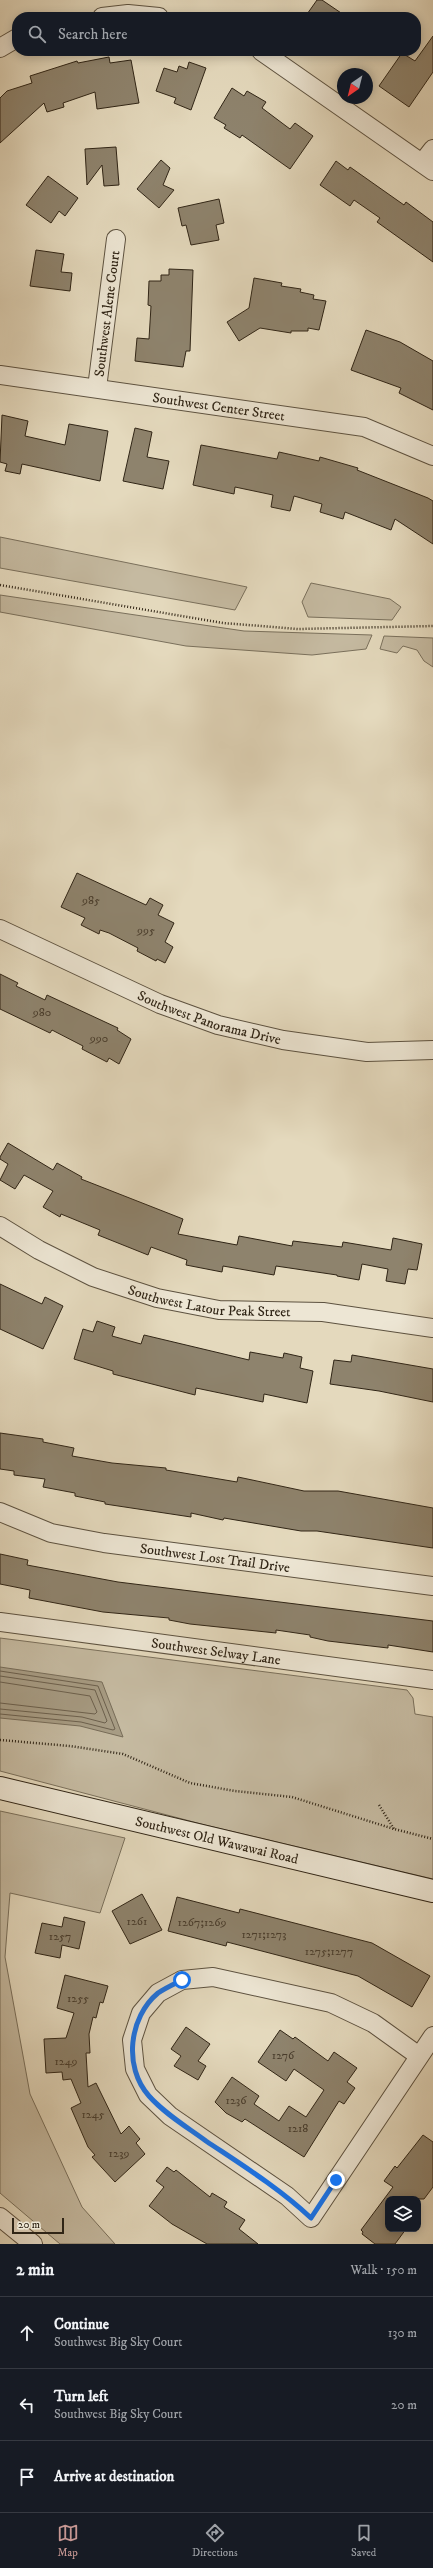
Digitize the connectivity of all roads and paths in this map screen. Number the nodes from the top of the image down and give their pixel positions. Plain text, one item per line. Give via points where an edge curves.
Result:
1 (12, 41) edge
2 (0, 48) edge
3 (269, 56) edge
4 (429, 161) edge
5 (116, 239) dead end
6 (0, 375) edge
7 (97, 388) junction
8 (433, 456) edge
9 (0, 585) edge
10 (433, 626) edge
11 (0, 929) edge
12 (433, 1050) edge
13 (0, 1226) edge
14 (433, 1328) edge
15 (0, 1512) edge
16 (433, 1586) edge
17 (0, 1622) edge
18 (433, 1680) edge
19 (0, 1740) edge
20 (0, 1788) edge
21 (379, 1804) dead end
22 (394, 1829) junction
23 (433, 1839) edge
24 (433, 1891) edge
25 (433, 2036) edge
26 (419, 2056) junction
27 (0, 2217) edge
28 (33, 2244) edge

1 - 2 street
3 - 4 street
5 - 7 street, Southwest Alene Court
6 - 7 street, Southwest Center Street
7 - 8 street, Southwest Center Street via 364,427
9 - 10 path via 222,623 298,629
11 - 12 street, Southwest Panorama Drive via 160,1004 218,1025 283,1040 367,1052
13 - 14 street, Southwest Latour Peak Street via 39,1250 93,1277 157,1298 219,1310 323,1312
15 - 16 street, Southwest Lost Trail Drive via 51,1533 104,1543
17 - 18 street, Southwest Selway Lane
19 - 22 path via 123,1754 190,1783 292,1797
20 - 24 main road, Southwest Old Wawawai Road
21 - 22 path
22 - 23 path
25 - 26 street
26 - 26 street via 311,2218 287,2196 170,2116 148,2095 134,2070 132,2040 141,2013 158,1993 182,1980 213,1977 331,2003 373,2023
27 - 28 street

